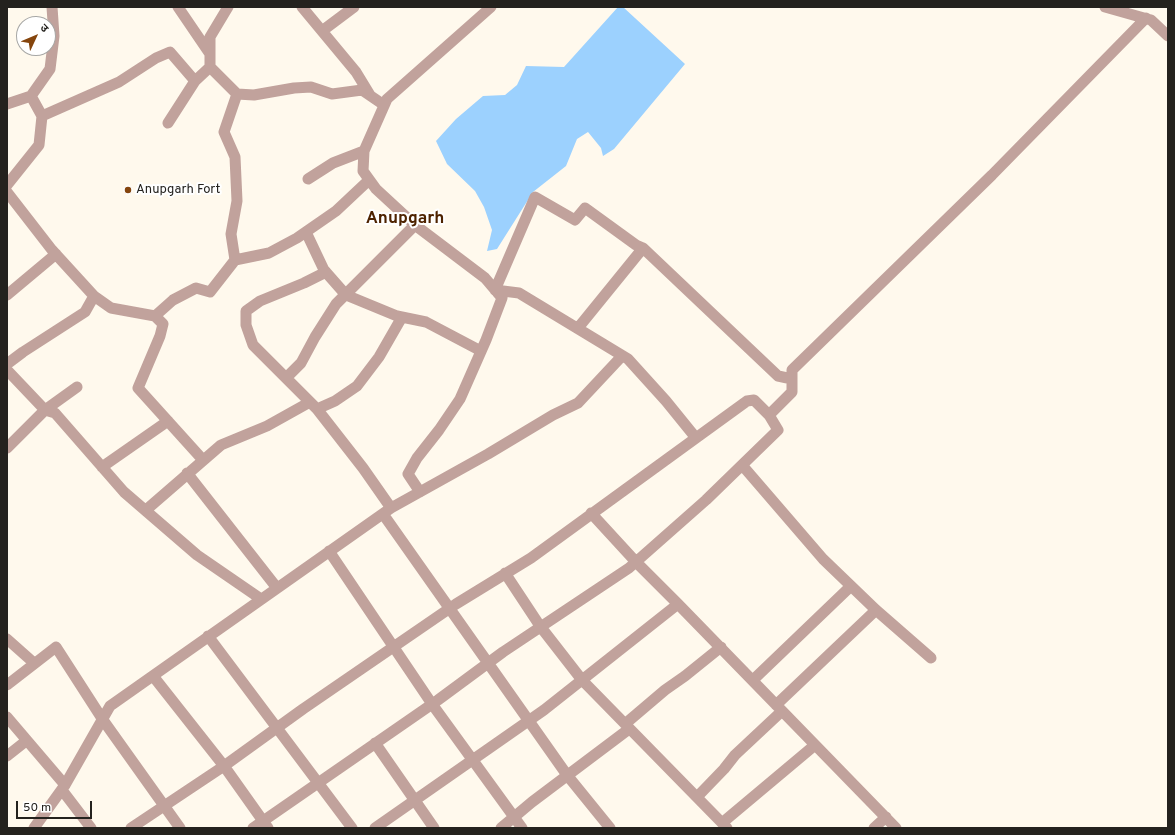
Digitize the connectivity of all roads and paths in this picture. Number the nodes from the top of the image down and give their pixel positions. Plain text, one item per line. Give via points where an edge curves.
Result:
1 (52, 7) edge
2 (178, 7) edge
3 (228, 7) edge
4 (302, 7) edge
5 (354, 7) edge
6 (491, 7) edge
7 (1105, 7) edge
8 (1146, 18) junction
9 (322, 32) junction
10 (1168, 36) edge
11 (210, 54) junction
12 (210, 67) junction
13 (196, 81) junction
14 (237, 94) junction
15 (31, 96) junction
16 (371, 96) junction
17 (7, 104) edge
18 (384, 105) junction
19 (42, 116) junction
20 (168, 123) dead end
21 (364, 151) junction
22 (308, 180) dead end
23 (369, 180) junction
24 (7, 185) edge
25 (7, 192) edge
26 (415, 225) junction
27 (306, 232) junction
28 (643, 248) junction
29 (56, 254) junction
30 (235, 260) junction
31 (326, 272) junction
32 (495, 290) junction
33 (7, 295) edge
34 (346, 295) junction
35 (94, 296) junction
36 (155, 316) junction
37 (402, 317) junction
38 (578, 328) junction
39 (481, 351) junction
40 (622, 356) junction
41 (7, 364) edge
42 (7, 370) edge
43 (286, 378) junction
44 (792, 379) junction
45 (77, 387) dead end
46 (313, 406) junction
47 (45, 410) junction
48 (769, 415) junction
49 (168, 421) junction
50 (696, 438) junction
51 (7, 448) edge
52 (203, 460) junction
53 (742, 465) junction
54 (102, 467) junction
55 (187, 473) junction
56 (420, 492) junction
57 (146, 510) junction
58 (387, 511) junction
59 (591, 514) junction
60 (329, 551) junction
61 (636, 562) junction
62 (506, 573) junction
63 (851, 586) junction
64 (277, 588) junction
65 (261, 599) junction
66 (678, 604) junction
67 (449, 609) junction
68 (876, 610) junction
69 (540, 626) junction
70 (208, 636) junction
71 (7, 639) edge
72 (394, 647) junction
73 (721, 647) junction
74 (931, 658) dead end
75 (488, 662) junction
76 (34, 663) junction
77 (153, 676) junction
78 (582, 680) junction
79 (753, 680) junction
80 (7, 685) edge
81 (432, 704) junction
82 (779, 708) junction
83 (7, 717) edge
84 (103, 720) junction
85 (529, 720) junction
86 (277, 727) junction
87 (627, 727) junction
88 (26, 740) junction
89 (375, 743) junction
90 (815, 745) junction
91 (7, 756) edge
92 (472, 761) junction
93 (224, 766) junction
94 (568, 775) junction
95 (318, 782) junction
96 (64, 788) junction
97 (697, 797) junction
98 (414, 801) junction
99 (164, 806) junction
100 (886, 817) junction
101 (513, 818) junction
102 (265, 824) edge
103 (725, 825) edge
104 (34, 828) edge
105 (90, 828) edge
106 (131, 828) edge
107 (180, 828) edge
108 (253, 828) edge
109 (352, 828) edge
110 (375, 828) edge
111 (434, 828) edge
112 (501, 828) edge
113 (522, 828) edge
114 (610, 828) edge
115 (874, 828) edge
116 (896, 828) edge

1 - 15 street via 54,36 50,69
2 - 11 street
3 - 11 street via 210,37
4 - 9 street
5 - 9 street
6 - 18 street via 387,99
7 - 8 street
8 - 10 street
8 - 44 street via 992,175 792,370
9 - 16 street via 356,72
11 - 12 street
12 - 13 street
12 - 14 street
13 - 19 street via 170,52 156,58 120,82
13 - 20 street
14 - 16 street via 254,95 311,87 332,94 362,90
14 - 30 street via 224,132 235,157 237,201 231,234
15 - 17 street
15 - 19 street
16 - 18 street
18 - 21 street
19 - 24 street via 39,145
21 - 22 street via 333,163
21 - 23 street via 363,171
23 - 26 street
23 - 27 street via 336,211
25 - 29 street
26 - 32 street via 485,278
26 - 34 street
27 - 30 street via 269,253
27 - 31 street
28 - 32 street via 585,208 575,220 535,197
28 - 38 street
28 - 44 street via 778,376
29 - 33 street
29 - 35 street
30 - 36 street via 210,292 196,288 173,300
31 - 34 street
31 - 43 street via 260,301 246,310 246,325 253,345
32 - 38 street via 519,293
32 - 39 street via 502,298
34 - 37 street
34 - 43 street via 336,304 301,363
35 - 36 street via 112,308
35 - 41 street via 85,312
36 - 49 street via 163,324 162,330 138,388
37 - 39 street via 426,322
37 - 46 street via 379,357 357,386 335,401
38 - 40 street
39 - 56 street via 460,398 408,474
40 - 50 street via 628,359 666,401
40 - 56 street via 578,403
42 - 47 street
43 - 46 street
44 - 48 street via 792,392
45 - 47 street
46 - 52 street via 221,445
46 - 58 street via 363,468
47 - 51 street
47 - 54 street via 55,413
48 - 50 street via 754,400 747,401
48 - 53 street via 778,430
49 - 52 street
49 - 54 street
50 - 59 street
52 - 55 street
53 - 61 street
53 - 63 street
54 - 57 street via 124,492
55 - 57 street
55 - 64 street
56 - 58 street
57 - 65 street via 197,555
58 - 60 street
58 - 67 street
59 - 61 street
59 - 62 street
60 - 64 street
60 - 72 street
61 - 66 street
61 - 69 street
62 - 67 street
62 - 69 street
63 - 68 street
63 - 79 street
64 - 65 street
65 - 70 street
66 - 73 street
66 - 78 street
67 - 72 street
67 - 75 street
68 - 74 street
68 - 82 street
69 - 75 street
69 - 78 street
70 - 77 street
70 - 86 street
71 - 76 street
72 - 81 street
72 - 86 street
73 - 79 street
73 - 87 street via 664,690
75 - 81 street
75 - 85 street
76 - 80 street
76 - 84 street via 56,647
77 - 84 street via 110,706
77 - 93 street
78 - 85 street
78 - 87 street
79 - 82 street
81 - 89 street
81 - 92 street
82 - 90 street
82 - 97 street
83 - 88 street
84 - 96 street
84 - 99 street
85 - 92 street
85 - 94 street
86 - 93 street
86 - 95 street
87 - 94 street
87 - 97 street
88 - 91 street
88 - 96 street
89 - 95 street
89 - 98 street
90 - 100 street
90 - 103 street
92 - 98 street
92 - 101 street
93 - 99 street
93 - 102 street
94 - 101 street
94 - 114 street
95 - 102 street
95 - 109 street
96 - 104 street
96 - 105 street
97 - 103 street
98 - 110 street
98 - 111 street
99 - 106 street
99 - 107 street
100 - 115 street
100 - 116 street
101 - 112 street
101 - 113 street
102 - 108 street

